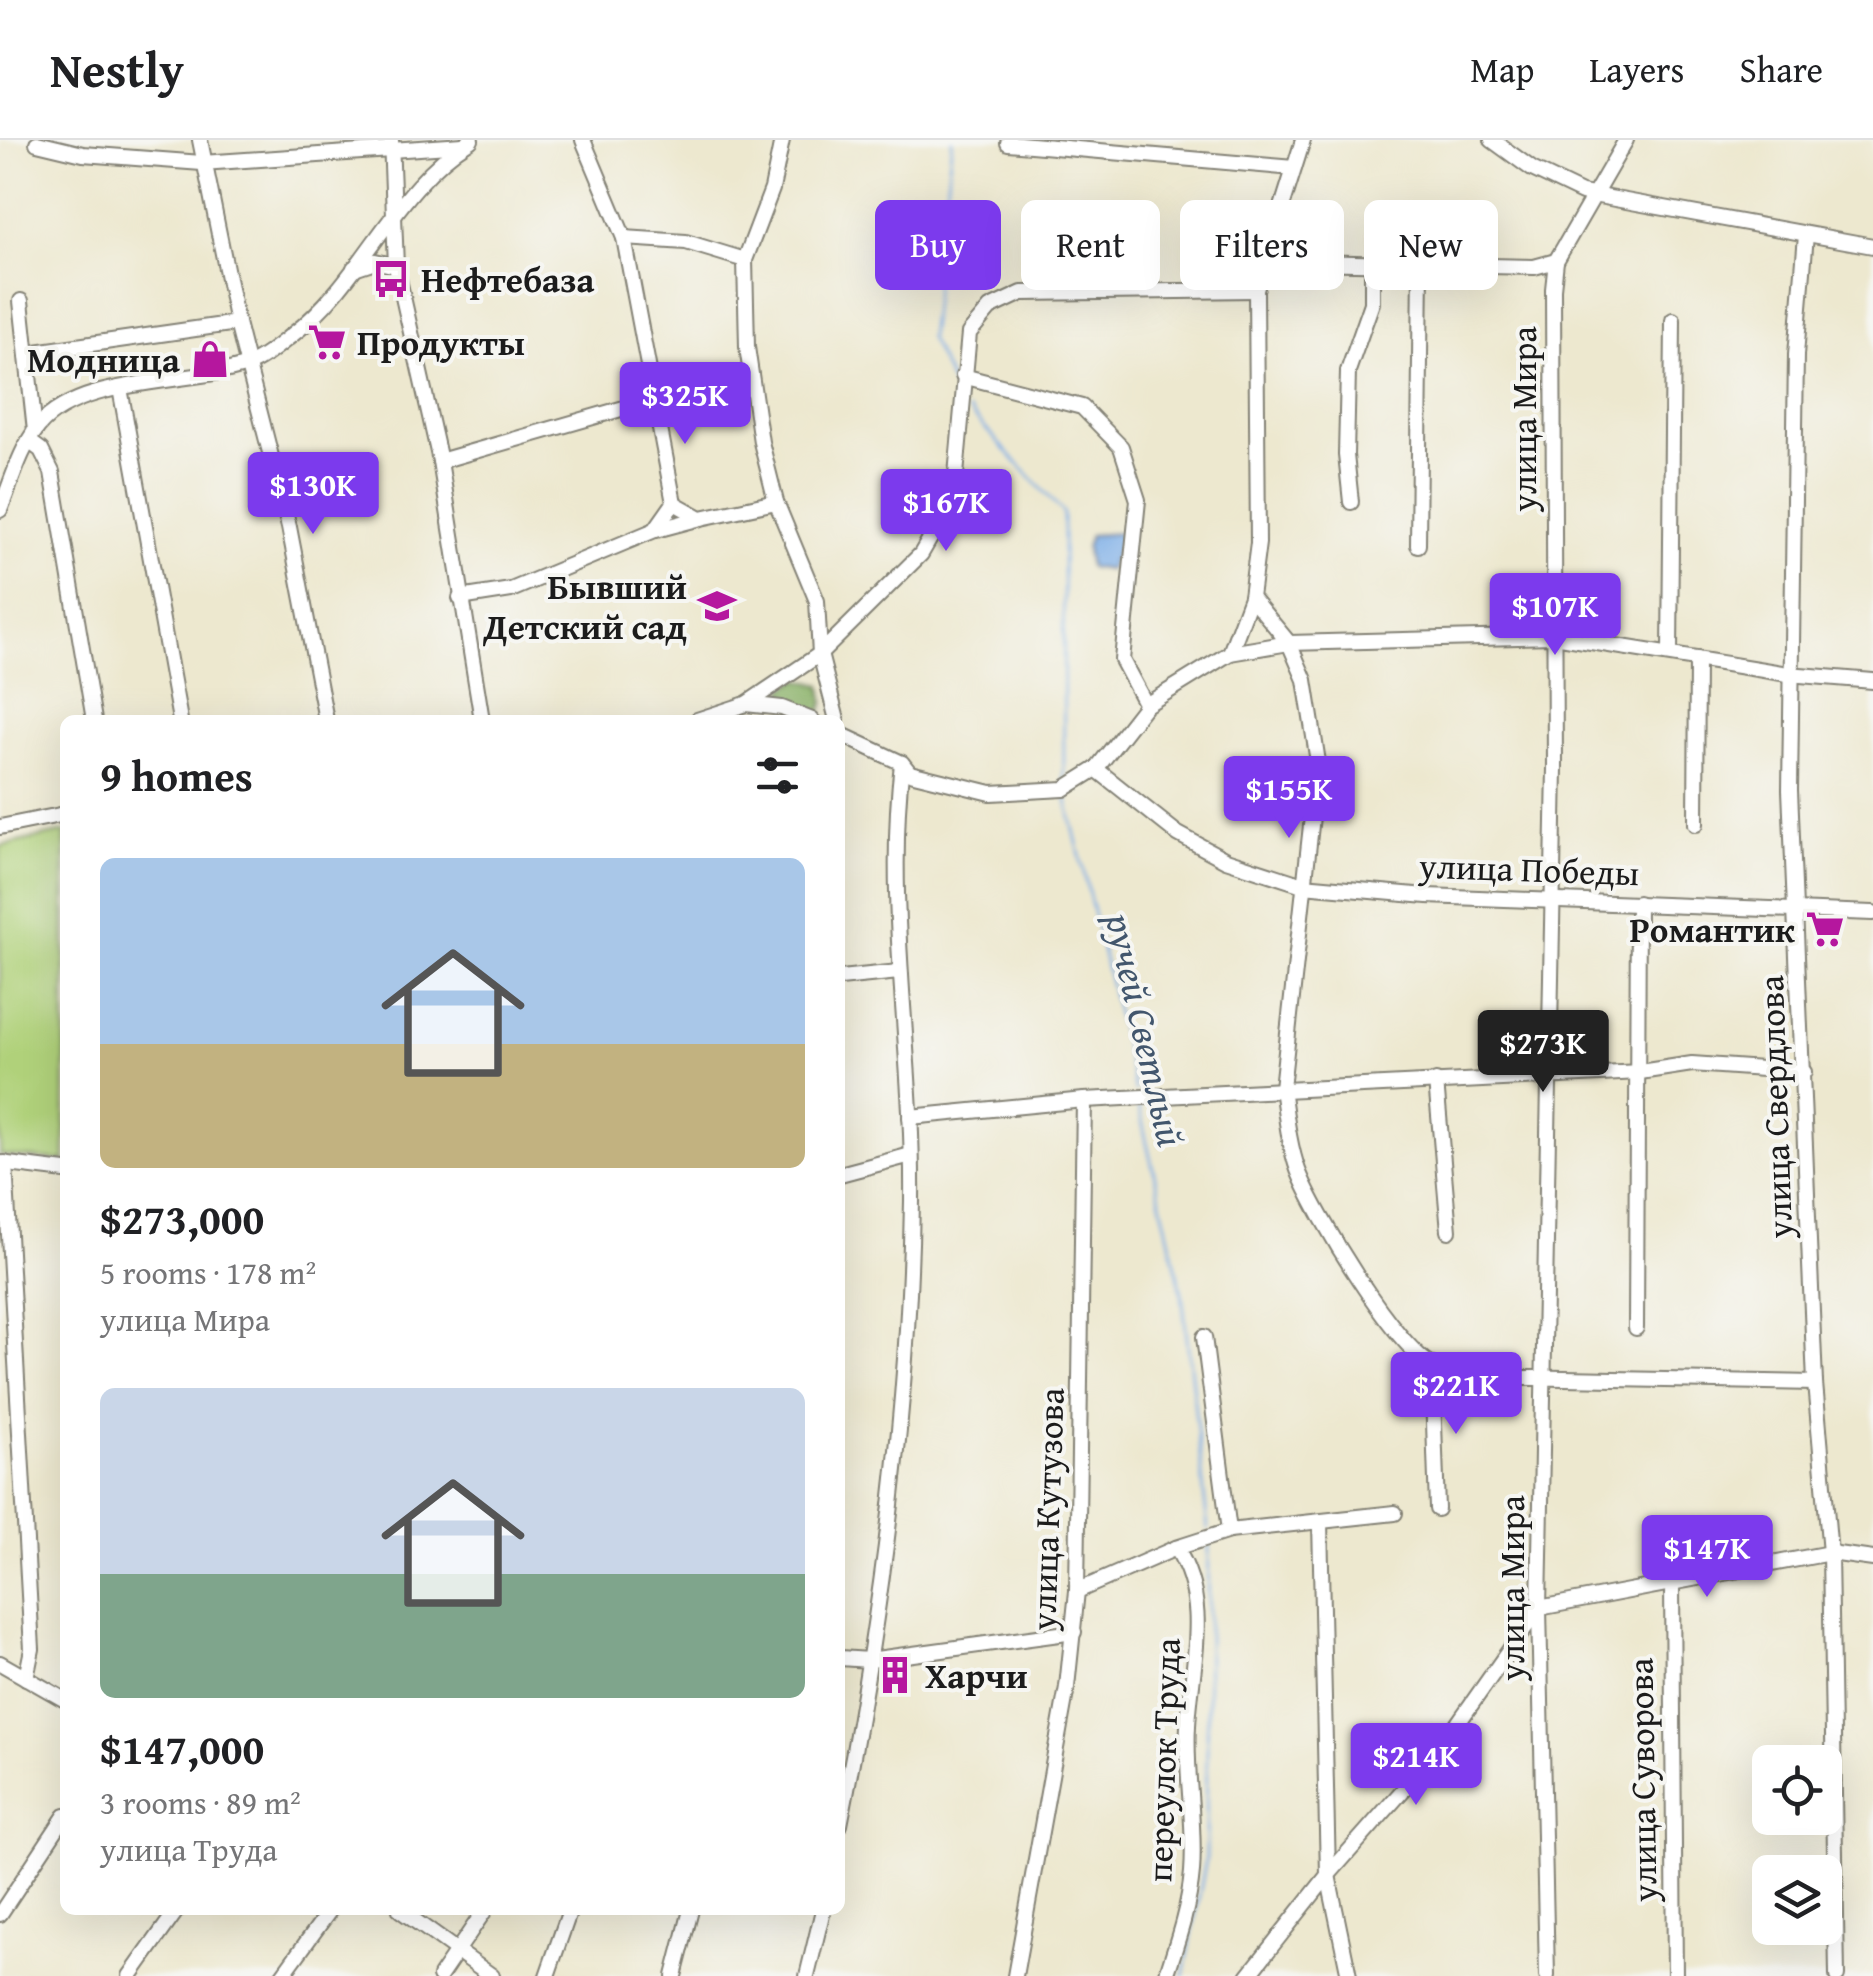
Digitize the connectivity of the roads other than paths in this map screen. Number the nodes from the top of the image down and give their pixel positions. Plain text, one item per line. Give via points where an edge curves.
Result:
1 (200, 140) edge
2 (306, 140) edge
3 (583, 140) edge
4 (782, 140) edge
5 (1303, 140) edge
6 (1492, 140) edge
7 (1626, 140) edge
8 (468, 142) edge
9 (1008, 143) dead end
10 (37, 144) dead end
11 (390, 145) edge
12 (307, 158) junction
13 (202, 162) junction
14 (1294, 168) junction
15 (1595, 196) junction
16 (1284, 200) edge
17 (392, 218) junction
18 (1806, 236) junction
19 (624, 238) junction
20 (1873, 246) edge
21 (745, 260) junction
22 (1556, 262) junction
23 (396, 266) junction
24 (1498, 266) edge
25 (354, 269) junction
26 (1180, 290) edge
27 (1256, 290) edge
28 (1372, 290) edge
29 (1420, 290) edge
30 (21, 301) dead end
31 (1673, 320) dead end
32 (237, 322) junction
33 (28, 353) junction
34 (250, 364) junction
35 (964, 376) junction
36 (120, 388) junction
37 (652, 400) junction
38 (32, 436) junction
39 (440, 461) junction
40 (674, 502) junction
41 (776, 502) junction
42 (1351, 502) dead end
43 (0, 510) edge
44 (701, 518) junction
45 (655, 530) junction
46 (1418, 545) dead end
47 (1251, 597) junction
48 (460, 598) junction
49 (1554, 636) junction
50 (1289, 643) junction
51 (1230, 653) junction
52 (820, 654) junction
53 (1670, 654) junction
54 (1697, 660) junction
55 (1788, 674) junction
56 (1873, 681) edge
57 (746, 704) junction
58 (1146, 705) junction
59 (93, 715) edge
60 (179, 715) edge
61 (325, 715) edge
62 (481, 715) edge
63 (712, 715) edge
64 (800, 715) edge
65 (837, 715) edge
66 (845, 735) edge
67 (902, 763) junction
68 (1096, 768) junction
69 (60, 815) edge
70 (1696, 824) dead end
71 (0, 826) edge
72 (1303, 884) junction
73 (1554, 901) junction
74 (1638, 903) junction
75 (1798, 910) junction
76 (1873, 913) edge
77 (899, 972) junction
78 (845, 977) edge
79 (1640, 1072) junction
80 (1804, 1072) junction
81 (1548, 1073) junction
82 (1436, 1081) junction
83 (1282, 1088) junction
84 (1084, 1100) junction
85 (910, 1118) junction
86 (911, 1155) junction
87 (2, 1163) edge
88 (60, 1170) edge
89 (845, 1173) edge
90 (1449, 1230) dead end
91 (1636, 1328) dead end
92 (1204, 1337) dead end
93 (1432, 1366) junction
94 (1547, 1378) junction
95 (1816, 1383) junction
96 (1437, 1508) dead end
97 (1395, 1513) dead end
98 (1320, 1522) junction
99 (1229, 1531) junction
100 (1176, 1548) junction
101 (1830, 1553) junction
102 (1873, 1559) edge
103 (1672, 1584) junction
104 (1077, 1590) junction
105 (1540, 1608) junction
106 (1074, 1632) junction
107 (845, 1658) edge
108 (870, 1660) junction
109 (0, 1664) edge
110 (26, 1678) junction
111 (60, 1694) edge
112 (845, 1798) edge
113 (60, 1824) edge
114 (1328, 1875) junction
115 (0, 1914) edge
116 (173, 1915) edge
117 (326, 1915) edge
118 (407, 1915) edge
119 (482, 1915) edge
120 (568, 1915) edge
121 (690, 1915) edge
122 (822, 1915) edge
123 (460, 1952) junction
124 (130, 1976) edge
125 (282, 1976) edge
126 (440, 1976) edge
127 (492, 1976) edge
128 (547, 1976) edge
129 (674, 1976) edge
130 (807, 1976) edge
131 (1015, 1976) edge
132 (1166, 1976) edge
133 (1248, 1976) edge
134 (1349, 1976) edge
135 (1547, 1976) edge
136 (1675, 1976) edge
137 (1837, 1976) edge

1 - 13 street
2 - 12 street
3 - 19 street
4 - 21 street
5 - 14 street
6 - 15 street via 1532,169
7 - 15 street
8 - 11 street
8 - 17 street
9 - 14 street
10 - 13 street
11 - 12 street
11 - 17 street
12 - 13 street
13 - 32 street
14 - 16 street
15 - 18 street
15 - 22 street
17 - 23 street
17 - 25 street
18 - 20 street
18 - 55 street, улица Свердлова via 1796,355
19 - 21 street via 686,242
19 - 37 street
21 - 41 street via 746,347
22 - 24 street
22 - 49 street, улица Мира
23 - 25 street via 375,260
23 - 39 street
25 - 34 street via 314,316
26 - 35 street via 1022,293 990,308 969,333
27 - 47 street via 1258,543
28 - 42 street via 1348,371
29 - 46 street
30 - 33 street
31 - 53 street
32 - 33 street
32 - 34 street
33 - 38 street
34 - 36 street
34 - 61 street
35 - 52 street via 954,497 921,554
35 - 58 street via 1082,406 1121,447 1138,500 1122,660
36 - 38 street via 66,407
36 - 60 street
37 - 39 street
37 - 40 street
38 - 43 street
38 - 59 street via 52,472
39 - 48 street
40 - 44 street
40 - 45 street
41 - 44 street
41 - 52 street via 817,601
44 - 45 street
45 - 48 street via 511,590
47 - 50 street
47 - 51 street
48 - 62 street
49 - 50 street
49 - 53 street
49 - 73 street, улица Мира
50 - 51 street
50 - 72 street via 1304,680 1318,762
51 - 58 street
52 - 57 street
52 - 65 street
53 - 54 street
54 - 55 street
54 - 70 street
55 - 56 street
55 - 75 street, улица Свердлова
57 - 63 street
57 - 64 street
58 - 68 street
66 - 67 street
67 - 68 street via 910,774 990,793 1064,789
67 - 77 street via 896,824
68 - 72 street, улица Победы via 1178,834 1226,860
69 - 71 street
72 - 73 street, улица Победы
72 - 83 street
73 - 74 street, улица Победы
73 - 81 street, улица Мира
74 - 75 street, улица Победы
74 - 79 street
75 - 76 street, улица Победы
75 - 80 street, улица Свердлова
77 - 78 street
77 - 85 street
79 - 80 street via 1692,1064
79 - 81 street
79 - 91 street
80 - 95 street, улица Свердлова
81 - 82 street
81 - 94 street, улица Мира
82 - 83 street
82 - 90 street
83 - 84 street
83 - 93 street via 1297,1168 1319,1215 1394,1328
84 - 85 street
84 - 104 street, улица Кутузова
85 - 86 street
86 - 89 street
86 - 108 street via 908,1298
87 - 88 street
87 - 110 street via 31,1615
92 - 99 street
93 - 94 street
93 - 96 street
94 - 95 street
94 - 105 street, улица Мира
95 - 101 street, улица Свердлова
97 - 98 street
98 - 99 street
98 - 114 street
99 - 100 street
100 - 104 street
100 - 132 street, переулок Труда via 1192,1572 1198,1614 1188,1730 1192,1871
101 - 102 street
101 - 103 street
101 - 137 street, улица Свердлова
103 - 105 street
103 - 136 street, улица Суворова
104 - 106 street, улица Кутузова
105 - 114 street via 1442,1746
105 - 135 street, улица Мира
106 - 108 street
106 - 131 street, улица Кутузова
107 - 108 street
108 - 112 street
109 - 110 street
110 - 111 street
113 - 115 street
114 - 133 street
114 - 134 street
116 - 124 street
117 - 125 street
118 - 123 street
119 - 123 street
120 - 128 street
121 - 129 street
122 - 130 street
123 - 126 street
123 - 127 street

